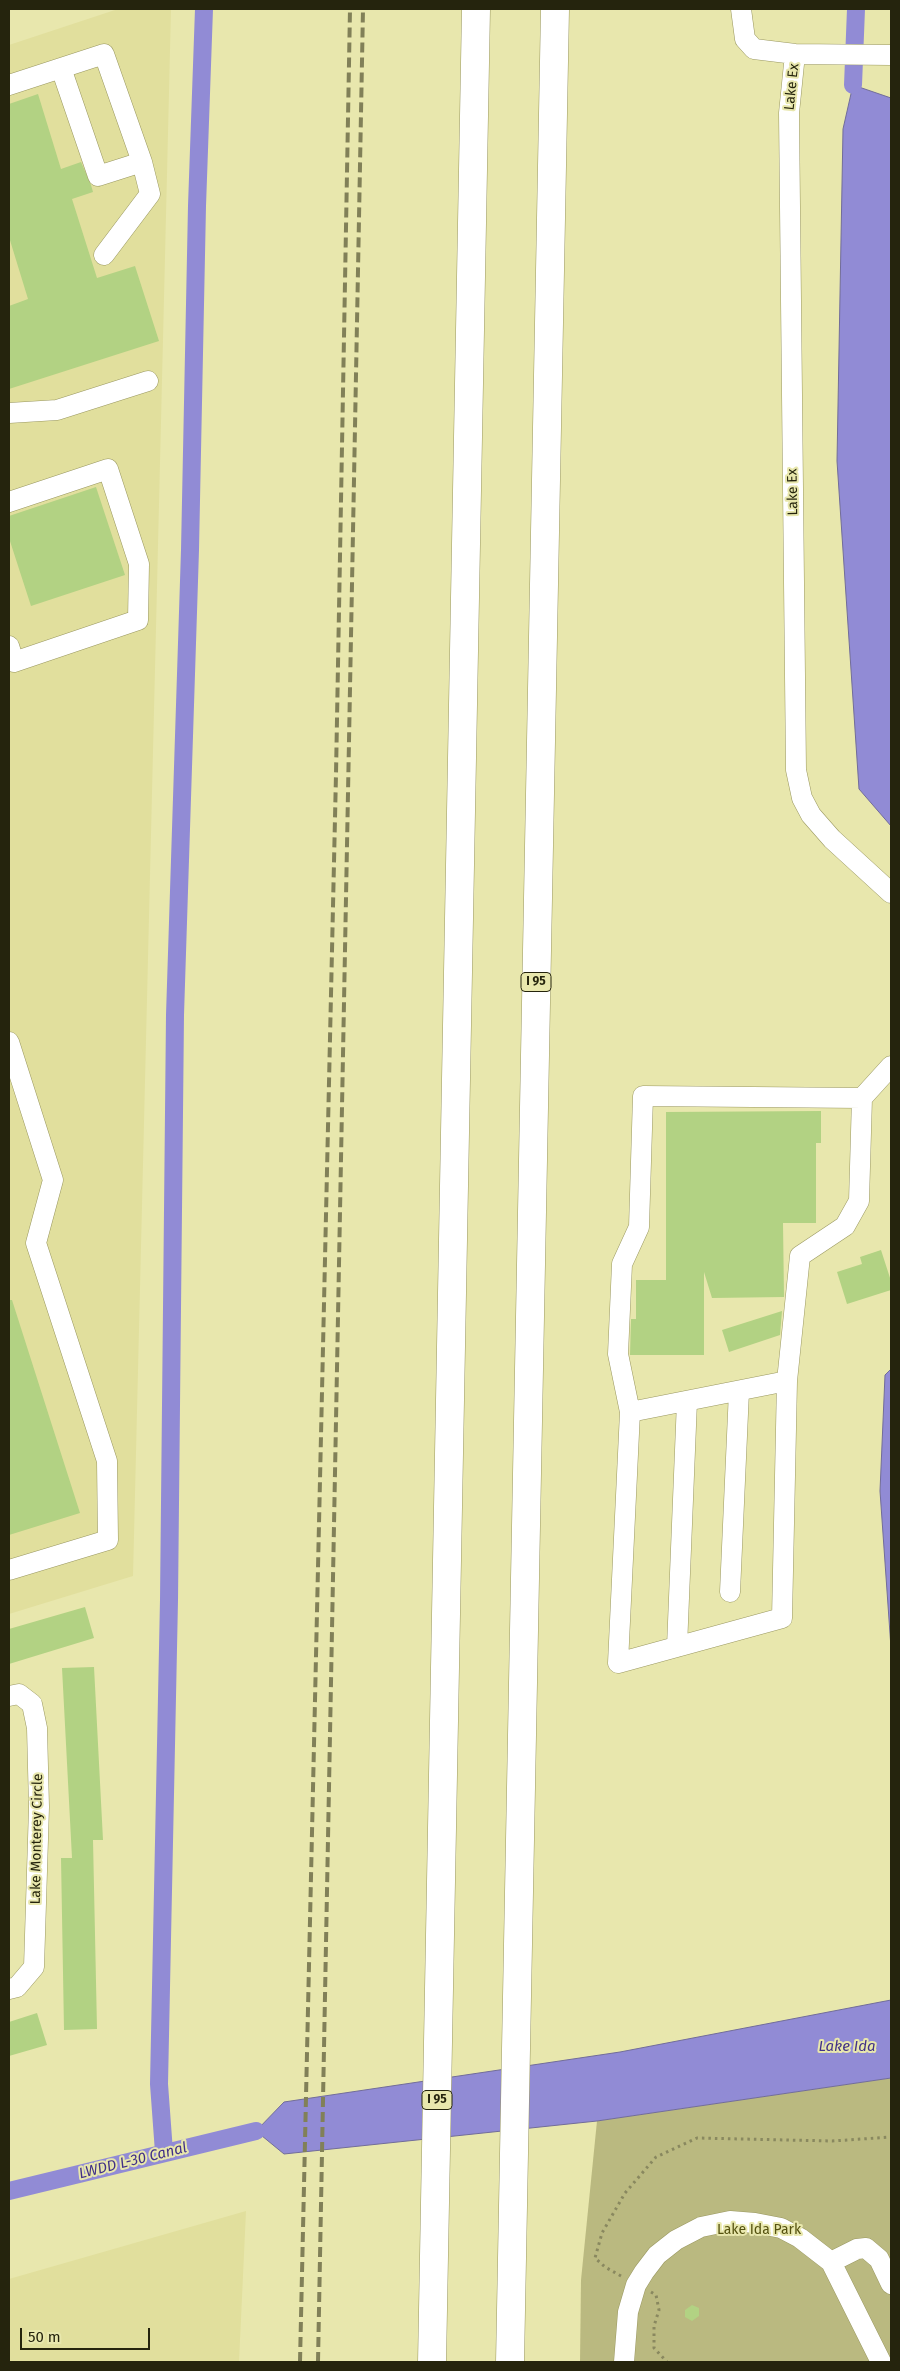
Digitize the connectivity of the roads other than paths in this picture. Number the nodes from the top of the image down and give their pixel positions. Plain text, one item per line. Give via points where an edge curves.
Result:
1 (476, 9) edge
2 (554, 9) edge
3 (741, 9) edge
4 (795, 54) junction
5 (882, 54) edge
6 (61, 68) junction
7 (9, 85) edge
8 (142, 162) junction
9 (104, 255) dead end
10 (148, 381) dead end
11 (9, 413) edge
12 (9, 502) edge
13 (9, 646) edge
14 (891, 893) edge
15 (9, 1042) edge
16 (891, 1066) edge
17 (862, 1098) junction
18 (787, 1381) junction
19 (739, 1391) junction
20 (687, 1401) junction
21 (630, 1412) junction
22 (9, 1570) edge
23 (730, 1592) dead end
24 (677, 1647) junction
25 (9, 1696) edge
26 (9, 1990) edge
27 (831, 2262) junction
28 (891, 2284) edge
29 (432, 2362) edge
30 (510, 2362) edge
31 (624, 2362) edge
32 (881, 2362) edge

1 - 29 highway, I 95
2 - 30 highway, I 95
3 - 4 street via 745,38 754,49
4 - 5 street
4 - 14 street, Lake Ex via 789,123 796,770 802,798 811,815 832,839
6 - 7 street
6 - 8 street via 104,54
6 - 8 street via 98,176
8 - 9 street via 150,194
10 - 11 street via 57,410
12 - 13 street via 108,469 139,564 138,620 14,662
15 - 22 street via 53,1180 36,1242 107,1461 108,1540
16 - 17 street
17 - 18 street via 859,1201 845,1226 800,1256
17 - 21 street via 643,1096 639,1227 622,1264 618,1354
18 - 19 street
18 - 24 street via 782,1618
19 - 20 street
19 - 23 street
20 - 21 street
20 - 24 street
21 - 24 street via 618,1663
25 - 26 street, Lake Monterey Circle via 19,1694 32,1704 37,1728 39,1807 34,1967 17,1987
27 - 28 street via 866,2248 879,2260
27 - 31 street via 800,2238 781,2228 755,2222 730,2221 701,2228 676,2240 657,2255 636,2285 628,2312
27 - 32 street

